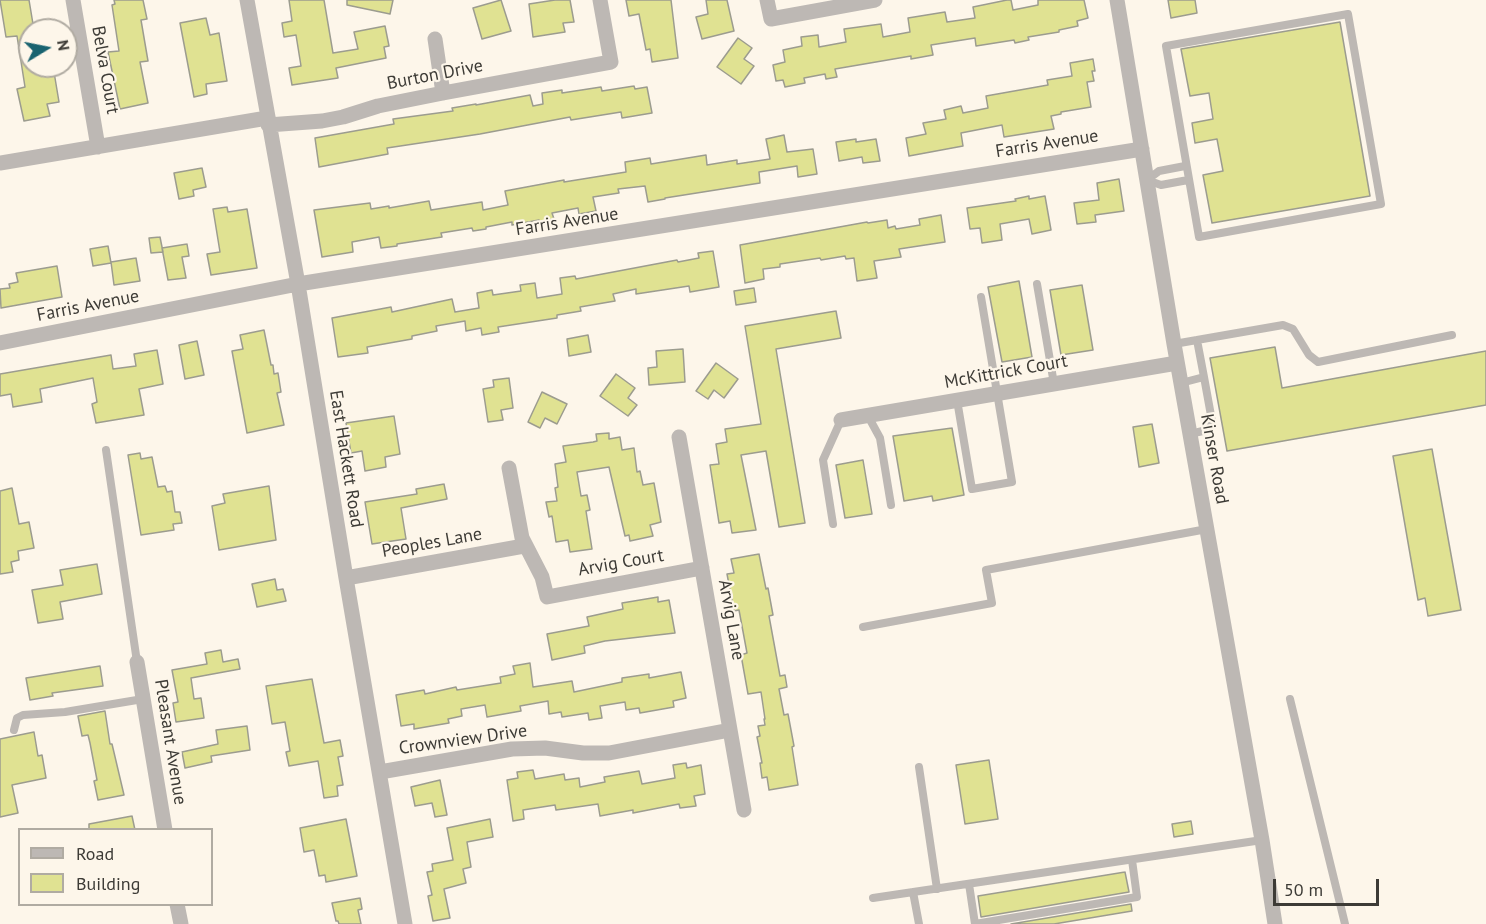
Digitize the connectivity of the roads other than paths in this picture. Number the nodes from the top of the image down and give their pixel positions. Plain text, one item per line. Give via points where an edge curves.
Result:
1 (73, 0) edge
2 (247, 0) edge
3 (600, 0) edge
4 (767, 0) edge
5 (875, 0) edge
6 (1117, 0) edge
7 (435, 39) dead end
8 (444, 93) junction
9 (268, 122) junction
10 (98, 147) junction
11 (1142, 149) junction
12 (0, 163) edge
13 (1185, 166) junction
14 (1147, 180) junction
15 (1188, 180) junction
16 (298, 284) junction
17 (1037, 284) dead end
18 (981, 297) dead end
19 (1452, 335) dead end
20 (1197, 340) junction
21 (0, 343) edge
22 (1174, 344) junction
23 (1177, 363) junction
24 (1204, 378) junction
25 (1181, 383) junction
26 (1054, 384) junction
27 (997, 393) junction
28 (957, 400) junction
29 (868, 416) junction
30 (841, 420) joint
31 (1190, 434) junction
32 (679, 437) dead end
33 (106, 450) dead end
34 (509, 468) dead end
35 (891, 505) dead end
36 (833, 524) dead end
37 (1207, 529) junction
38 (524, 546) junction
39 (702, 568) junction
40 (346, 578) junction
41 (862, 627) dead end
42 (137, 662) joint
43 (143, 699) junction
44 (1290, 699) dead end
45 (14, 730) dead end
46 (730, 730) junction
47 (919, 767) dead end
48 (380, 772) junction
49 (744, 810) dead end
50 (165, 828) edge
51 (1262, 840) junction
52 (1132, 860) junction
53 (969, 884) junction
54 (937, 889) junction
55 (914, 892) junction
56 (873, 898) dead end
57 (177, 906) edge
58 (181, 924) edge
59 (405, 924) edge
60 (919, 924) edge
61 (975, 924) edge
62 (1275, 924) edge
63 (1345, 924) edge

1 - 10 street, Belva Court
2 - 9 street, East Hackett Road
3 - 8 street, Burton Drive via 611,62
4 - 5 street via 771,19
6 - 11 street, Kinser Road
7 - 8 street
8 - 9 street, Burton Drive via 333,119
9 - 10 street, Burton Drive
9 - 16 street, East Hackett Road
10 - 12 street, Burton Drive
11 - 14 street, Kinser Road
11 - 16 street, Farris Avenue
13 - 14 lane via 1159,171
13 - 15 lane
13 - 15 lane via 1166,46 1348,14 1381,204 1198,237
14 - 15 lane via 1161,185
14 - 22 street, Kinser Road
16 - 21 street, Farris Avenue
16 - 40 street, East Hackett Road
17 - 26 lane
18 - 27 lane
19 - 20 lane via 1318,362 1293,329 1284,325
20 - 22 lane
20 - 24 lane
22 - 23 street, Kinser Road
23 - 25 street, Kinser Road
23 - 26 street, McKittrick Court
24 - 25 lane
24 - 31 lane via 1211,426
25 - 31 street, Kinser Road
26 - 27 street, McKittrick Court
27 - 28 street, McKittrick Court
27 - 28 lane via 1012,482 972,489
28 - 29 street, McKittrick Court
29 - 30 street, McKittrick Court
29 - 35 lane via 880,438
30 - 36 lane via 823,460
31 - 37 street, Kinser Road
32 - 39 street, Arvig Lane
33 - 42 lane
34 - 38 street
37 - 41 lane via 986,570 992,603
37 - 51 street, Kinser Road
38 - 39 street, Arvig Court via 542,577 547,597
38 - 40 street, Peoples Lane
39 - 46 street, Arvig Lane
40 - 48 street, East Hackett Road
42 - 43 street, Pleasant Avenue
43 - 45 lane via 23,715 17,718
43 - 50 street, Pleasant Avenue
44 - 63 lane
46 - 48 street, Crownview Drive via 609,753 518,748
46 - 49 street, Arvig Lane
47 - 54 lane
48 - 59 street, East Hackett Road
51 - 52 lane
51 - 62 street, Kinser Road
52 - 53 lane
52 - 61 lane via 1137,897
53 - 54 lane
53 - 61 lane
54 - 55 lane
55 - 56 lane
55 - 60 lane
57 - 58 street

